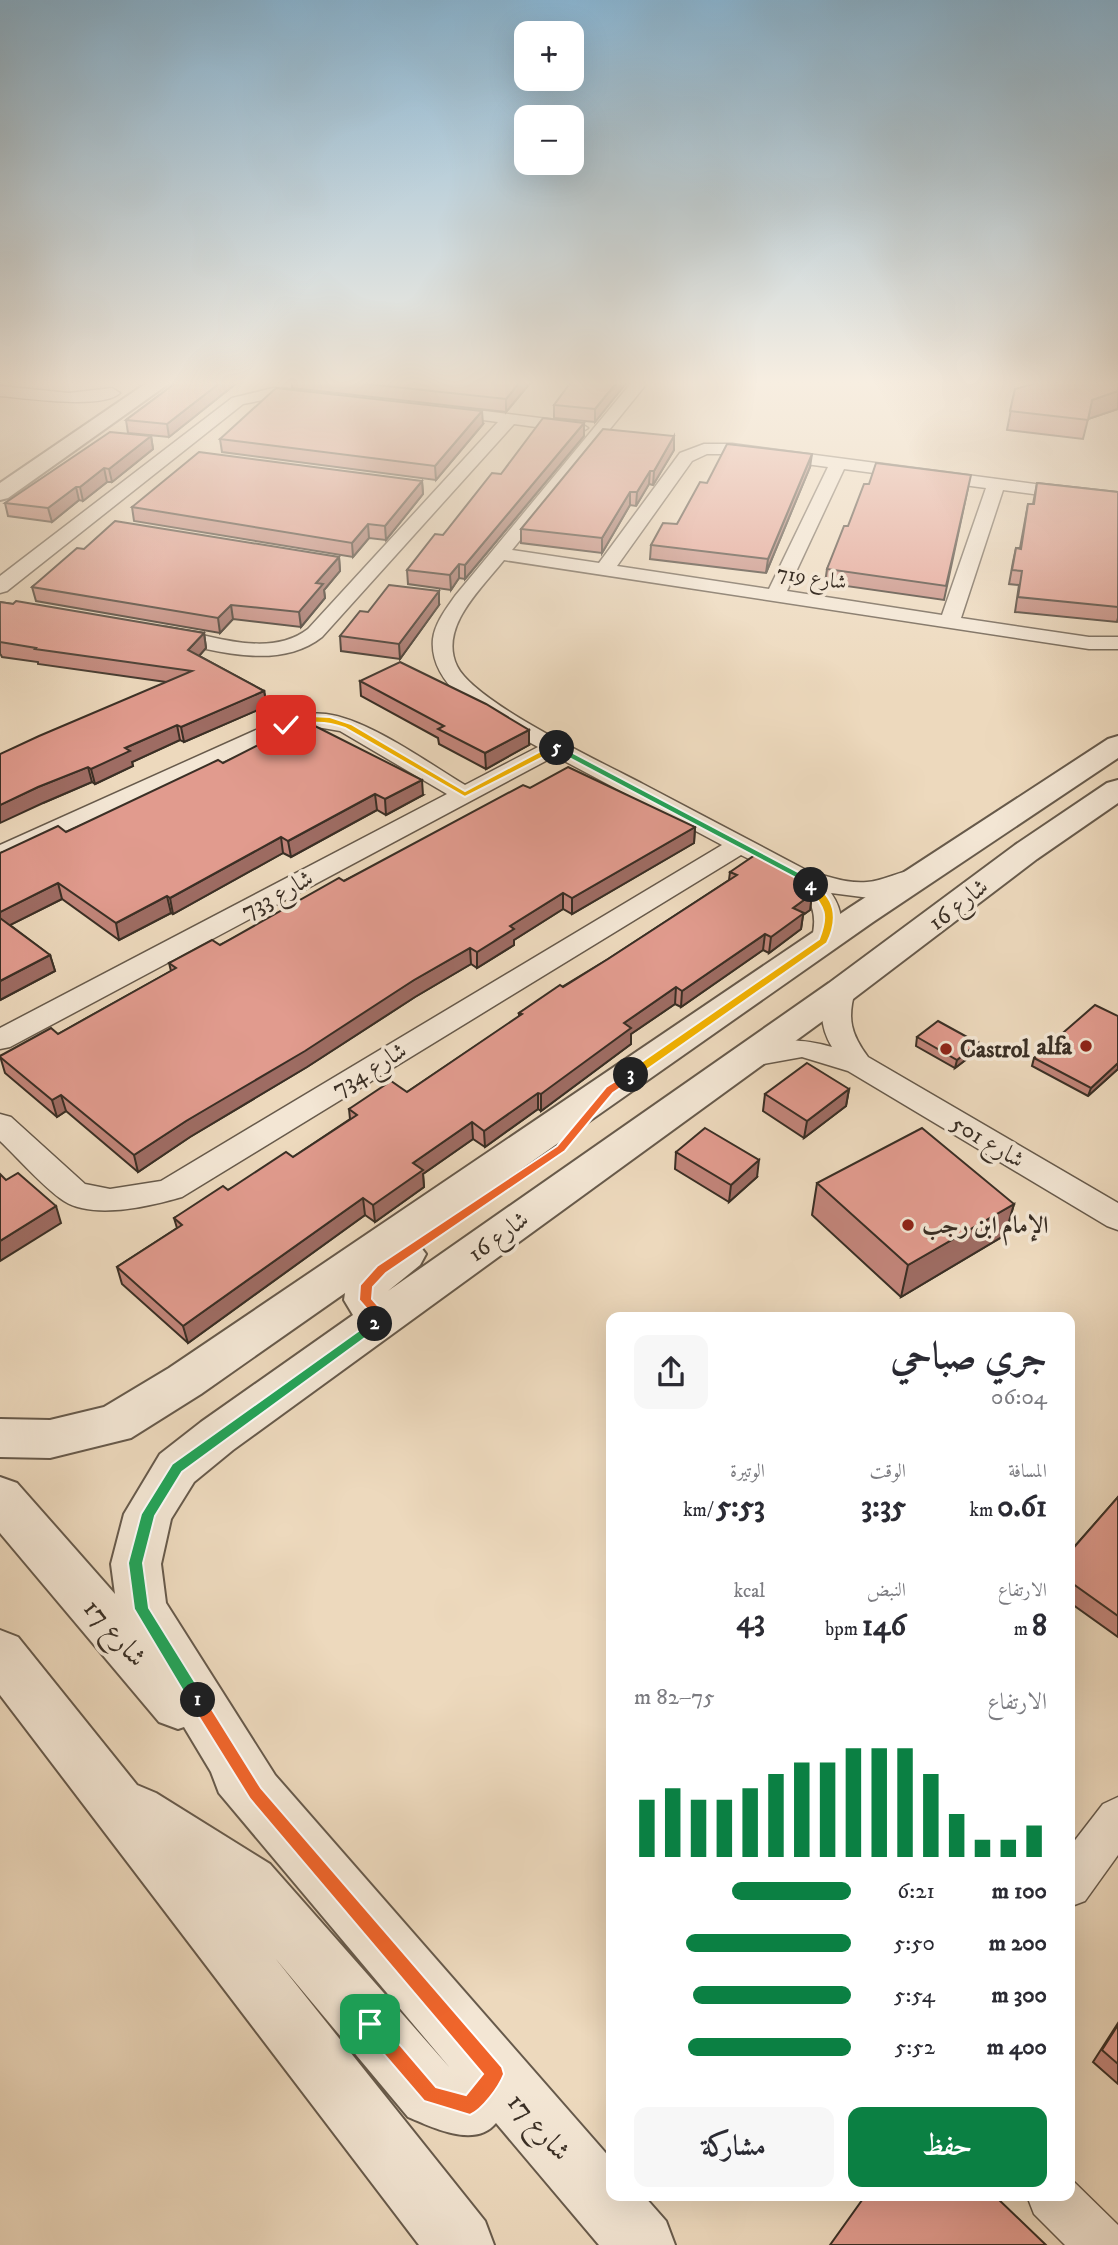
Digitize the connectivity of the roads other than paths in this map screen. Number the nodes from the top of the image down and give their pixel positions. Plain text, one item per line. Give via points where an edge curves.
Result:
1 (123, 487) edge
2 (425, 487) edge
3 (448, 487) edge
4 (555, 487) edge
5 (664, 487) edge
6 (827, 487) edge
7 (995, 487) edge
8 (1019, 487) edge
9 (446, 489) junction
10 (1118, 499) edge
11 (84, 521) junction
12 (111, 525) edge
13 (500, 554) junction
14 (605, 569) junction
15 (2, 583) edge
16 (355, 586) junction
17 (382, 590) edge
18 (776, 594) junction
19 (435, 597) edge
20 (462, 600) junction
21 (950, 620) junction
22 (144, 630) edge
23 (1118, 643) edge
24 (1118, 745) edge
25 (555, 747) junction
26 (1118, 789) edge
27 (465, 795) junction
28 (738, 846) junction
29 (0, 854) edge
30 (923, 874) junction
31 (799, 876) junction
32 (824, 941) junction
33 (841, 991) junction
34 (0, 1040) edge
35 (747, 1058) junction
36 (858, 1064) junction
37 (610, 1090) junction
38 (0, 1124) edge
39 (1118, 1218) edge
40 (383, 1318) junction
41 (0, 1438) edge
42 (0, 1498) edge
43 (0, 1654) edge
44 (256, 1793) junction
45 (113, 1799) junction
46 (1118, 1819) edge
47 (1075, 1877) edge
48 (495, 2074) junction
49 (1057, 2201) edge
50 (461, 2245) edge
51 (642, 2245) edge
52 (1102, 2245) edge

1 - 11 street
2 - 9 street
3 - 9 street
4 - 13 street
5 - 14 street
6 - 18 street
7 - 21 street
8 - 10 street
9 - 16 street via 365,567
11 - 12 street
11 - 15 street
13 - 14 street, شارع 719
13 - 20 street
14 - 18 street, شارع 719
16 - 17 street
16 - 22 street via 315,633 286,649
18 - 21 street, شارع 719
19 - 20 street
20 - 25 street via 448,621 443,640 446,666 486,706
21 - 23 street, شارع 719 via 1089,643
24 - 30 street, شارع 16
25 - 27 street, شارع 733
25 - 28 street
26 - 33 street, شارع 16
27 - 29 street via 348,726 310,719 286,725
27 - 34 street, شارع 733
28 - 31 street
28 - 38 street, شارع 734 via 171,1189 110,1200 76,1194
30 - 31 street via 870,890 844,889
30 - 32 street, شارع 16
31 - 32 street via 827,904 831,922
32 - 37 street, شارع 16
33 - 35 street, شارع 16
33 - 36 street, شارع 501 via 834,1018 837,1033
35 - 36 street, شارع 501 via 802,1048
35 - 40 street, شارع 16
36 - 39 street, شارع 501
37 - 40 street via 561,1149 381,1270 367,1285 365,1300
37 - 41 street, شارع 16 via 185,1381 115,1423 50,1438
40 - 44 street, شارع 16 via 177,1468 148,1514 136,1563 142,1609
42 - 44 street, شارع 17
43 - 45 street
44 - 48 street, شارع 17
45 - 48 street via 250,1884 430,2095 470,2105
45 - 50 street
46 - 47 street
48 - 51 street, شارع 17
49 - 52 street

